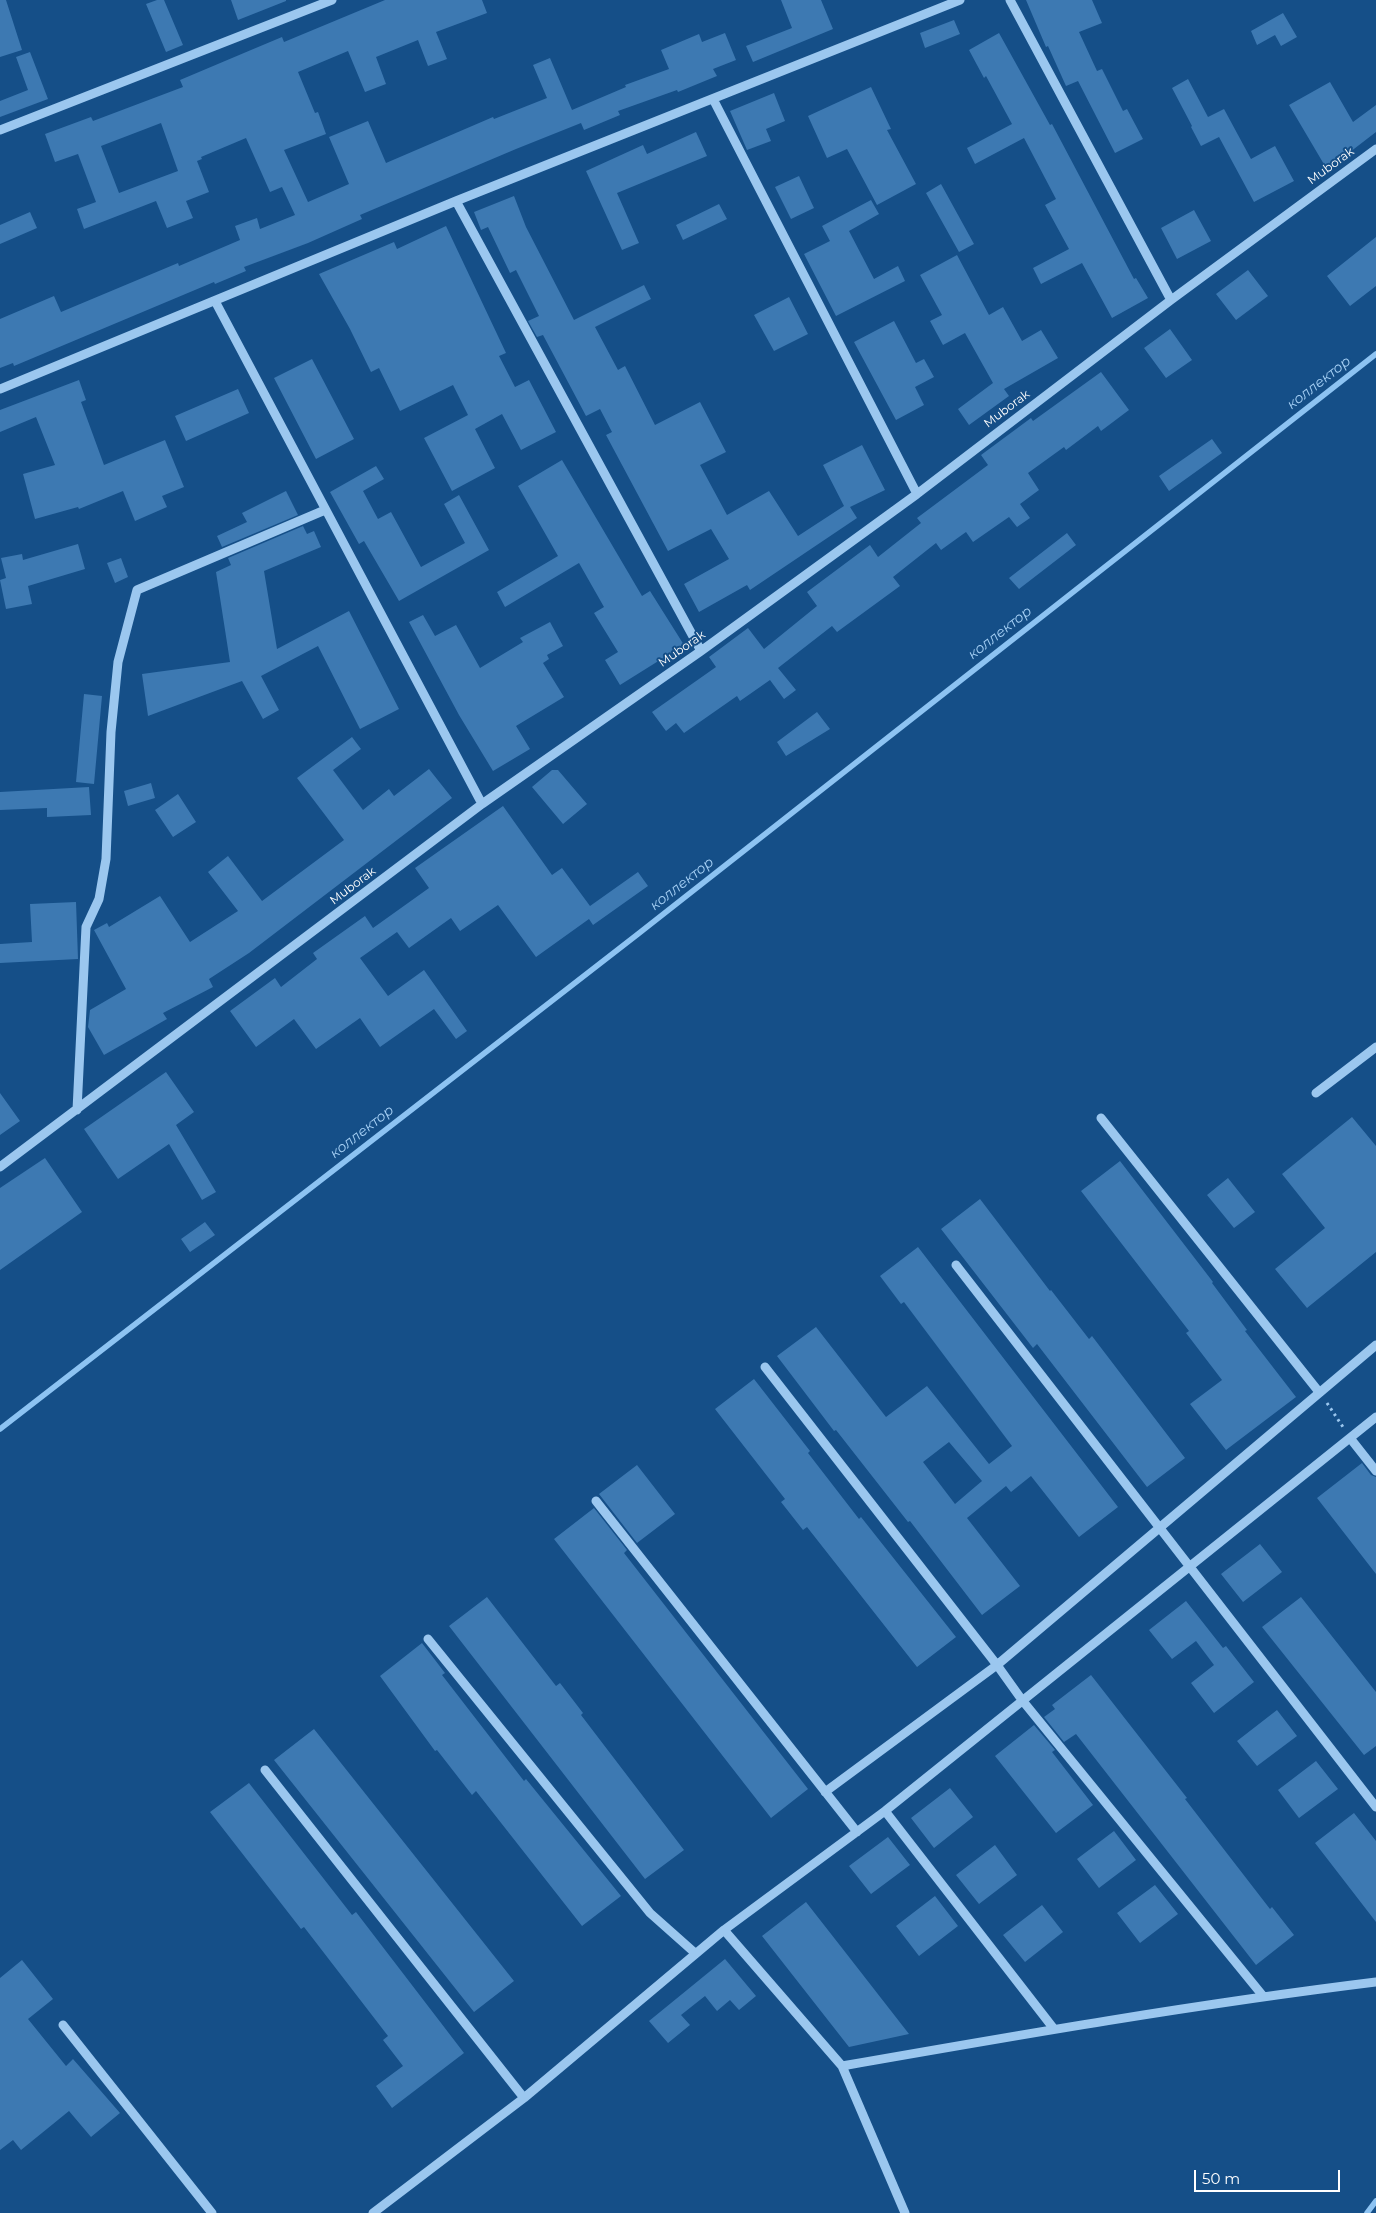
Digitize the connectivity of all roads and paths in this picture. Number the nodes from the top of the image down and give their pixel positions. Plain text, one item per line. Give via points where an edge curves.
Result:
1 (332, 0) edge
2 (960, 0) edge
3 (1010, 0) edge
4 (712, 99) junction
5 (0, 130) edge
6 (1376, 149) edge
7 (456, 200) junction
8 (1171, 300) junction
9 (215, 301) junction
10 (0, 389) edge
11 (917, 494) junction
12 (326, 510) junction
13 (701, 651) junction
14 (482, 804) junction
15 (1376, 1048) edge
16 (1316, 1093) dead end
17 (76, 1110) junction
18 (1101, 1118) dead end
19 (0, 1167) edge
20 (956, 1265) dead end
21 (1376, 1345) edge
22 (765, 1367) dead end
23 (1319, 1392) junction
24 (1376, 1417) edge
25 (1350, 1438) junction
26 (1376, 1471) edge
27 (596, 1501) dead end
28 (1159, 1528) junction
29 (1188, 1567) junction
30 (428, 1639) dead end
31 (997, 1664) junction
32 (1022, 1700) junction
33 (264, 1770) dead end
34 (825, 1792) junction
35 (1376, 1807) edge
36 (885, 1811) junction
37 (858, 1832) junction
38 (724, 1930) junction
39 (695, 1953) junction
40 (1376, 1982) edge
41 (1263, 1996) junction
42 (63, 2025) dead end
43 (1054, 2029) junction
44 (842, 2066) junction
45 (524, 2098) junction
46 (212, 2213) edge
47 (373, 2213) edge
48 (905, 2213) edge

1 - 5 street
2 - 4 street
3 - 8 street
4 - 7 street
4 - 11 street
6 - 8 street, Muborak
7 - 9 street
7 - 13 street
8 - 11 street, Muborak
9 - 10 street
9 - 12 street
11 - 13 street, Muborak
12 - 14 street
12 - 17 street via 137,590 118,662 111,732 106,859 99,899 86,928
13 - 14 street, Muborak
14 - 17 street, Muborak
15 - 16 street
17 - 19 street, Muborak
18 - 23 street
20 - 28 street
21 - 23 street
22 - 31 street
23 - 25 path
23 - 28 street
24 - 25 street
25 - 26 street
25 - 29 street
27 - 34 street
28 - 29 street
28 - 31 street
29 - 32 street
29 - 35 street
30 - 39 street via 650,1913
31 - 32 street
31 - 34 street
32 - 36 street
32 - 41 street
33 - 45 street
34 - 37 street
36 - 37 street
36 - 43 street
37 - 38 street
38 - 39 street
38 - 44 street
39 - 45 street
40 - 41 street
41 - 43 street
42 - 46 street
43 - 44 street
44 - 48 street
45 - 47 street

